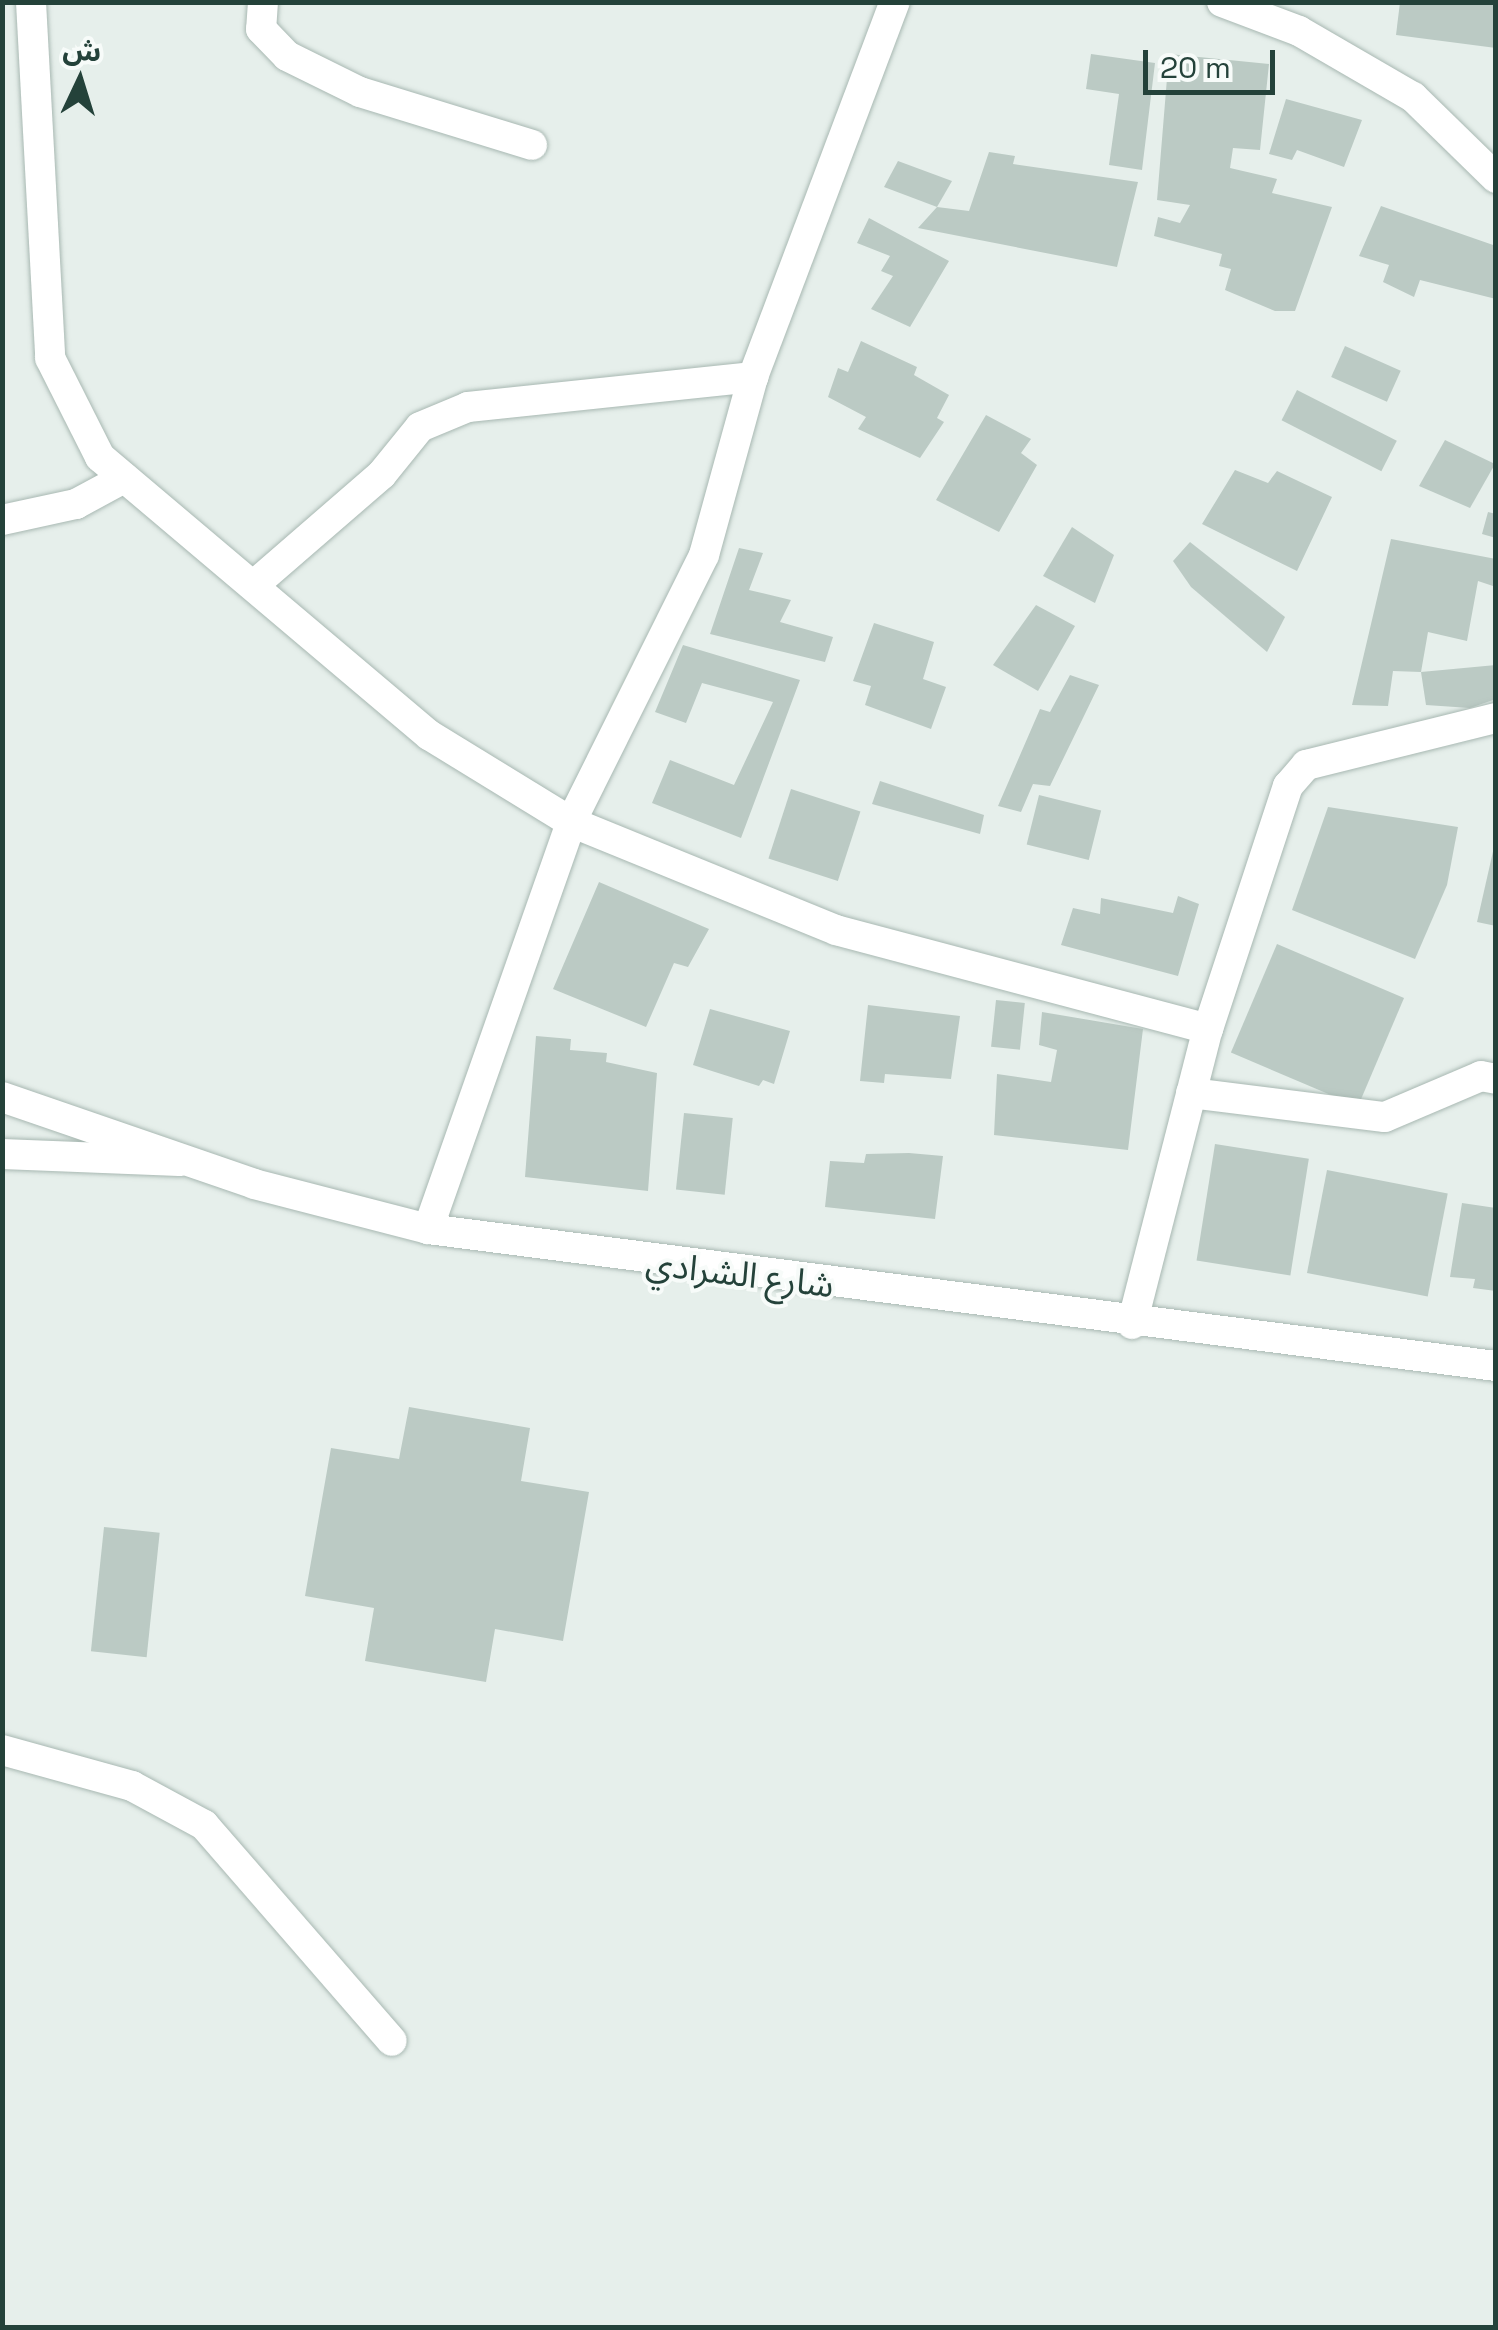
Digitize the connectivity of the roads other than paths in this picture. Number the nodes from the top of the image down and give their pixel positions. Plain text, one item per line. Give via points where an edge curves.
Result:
1 (31, 2) edge
2 (263, 2) edge
3 (896, 2) edge
4 (1222, 2) edge
5 (532, 145) dead end
6 (1496, 178) edge
7 (753, 376) junction
8 (124, 478) junction
9 (2, 520) edge
10 (254, 585) junction
11 (1496, 718) edge
12 (571, 822) junction
13 (1208, 1028) junction
14 (1496, 1078) edge
15 (1191, 1093) junction
16 (2, 1096) edge
17 (2, 1154) edge
18 (184, 1162) junction
19 (428, 1230) junction
20 (1132, 1324) junction
21 (1496, 1366) edge
22 (2, 1750) edge
23 (392, 2041) dead end

1 - 8 street via 50,358 100,458
2 - 5 street via 260,29 287,56 360,92
3 - 7 street
4 - 6 street via 1299,31 1412,98
7 - 10 street via 468,407 420,427 382,474
7 - 12 street via 704,555
8 - 9 street via 76,504
8 - 10 street
10 - 12 street via 429,735
11 - 13 street via 1306,766 1288,786
12 - 13 street via 836,930
12 - 19 street
13 - 15 street
14 - 15 street via 1481,1076 1385,1117
15 - 20 street
16 - 18 street, شارع الشرادي
17 - 18 street
18 - 19 street, شارع الشرادي
19 - 20 street, شارع الشرادي
20 - 21 street, شارع الشرادي
22 - 23 street via 132,1786 204,1825

